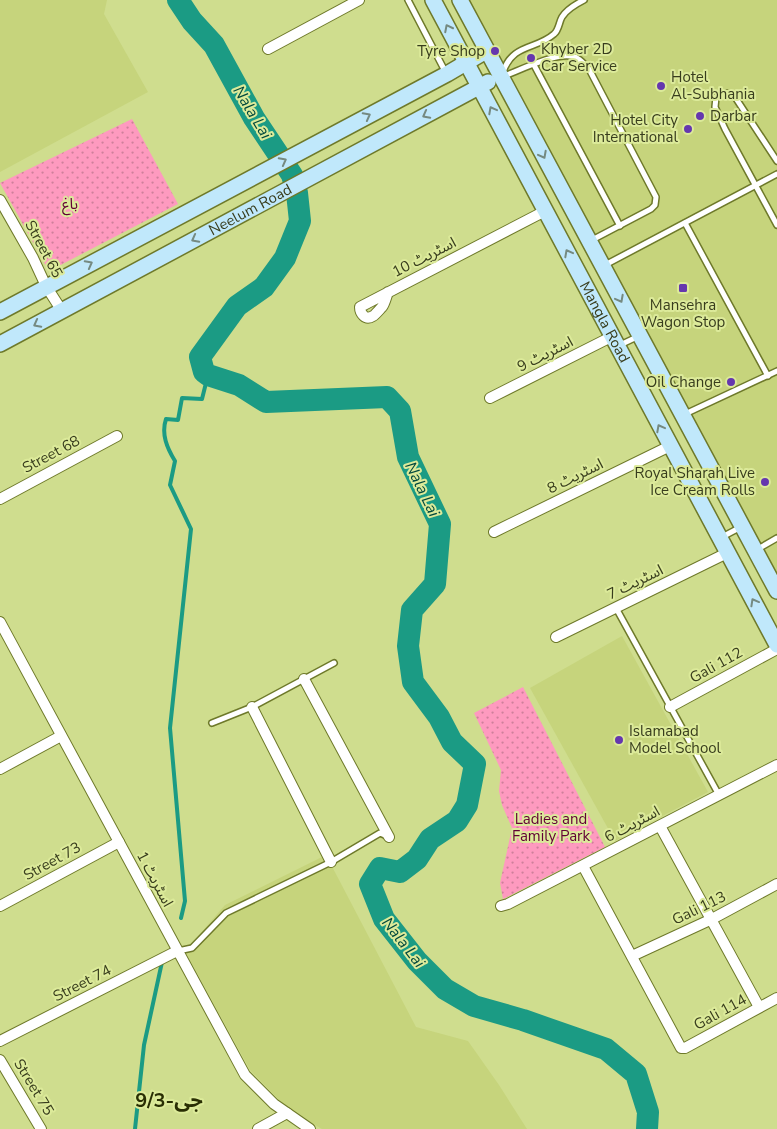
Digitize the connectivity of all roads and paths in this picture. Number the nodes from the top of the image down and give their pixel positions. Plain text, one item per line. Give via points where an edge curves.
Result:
1 (358, 0) edge
2 (408, 0) edge
3 (433, 0) edge
4 (460, 0) edge
5 (584, 0) edge
6 (268, 49) dead end
7 (486, 51) junction
8 (465, 62) junction
9 (534, 65) junction
10 (447, 74) junction
11 (501, 77) junction
12 (480, 86) junction
13 (777, 162) edge
14 (777, 174) edge
15 (755, 186) junction
16 (0, 200) edge
17 (545, 211) junction
18 (685, 223) junction
19 (777, 225) edge
20 (620, 226) junction
21 (589, 242) junction
22 (603, 267) junction
23 (46, 286) junction
24 (388, 292) dead end
25 (62, 310) junction
26 (0, 312) edge
27 (640, 336) junction
28 (615, 341) junction
29 (0, 344) edge
30 (777, 371) edge
31 (768, 376) junction
32 (490, 398) dead end
33 (684, 415) junction
34 (117, 436) dead end
35 (670, 446) junction
36 (0, 499) edge
37 (742, 526) junction
38 (494, 532) dead end
39 (720, 538) junction
40 (777, 538) edge
41 (755, 551) junction
42 (727, 553) junction
43 (777, 590) edge
44 (616, 608) junction
45 (1, 628) edge
46 (556, 637) dead end
47 (777, 647) edge
48 (334, 663) dead end
49 (304, 679) junction
50 (252, 707) junction
51 (670, 707) junction
52 (212, 723) dead end
53 (62, 736) junction
54 (777, 766) edge
55 (0, 769) edge
56 (719, 796) junction
57 (660, 826) junction
58 (389, 837) joint
59 (118, 842) junction
60 (331, 862) junction
61 (583, 866) junction
62 (777, 884) edge
63 (0, 906) edge
64 (501, 906) dead end
65 (712, 919) junction
66 (177, 951) junction
67 (632, 956) junction
68 (777, 998) edge
69 (760, 1008) junction
70 (0, 1041) edge
71 (0, 1060) edge
72 (287, 1113) junction
73 (41, 1129) edge
74 (258, 1129) edge
75 (310, 1129) edge

1 - 6 street
2 - 10 lane
8 -> 3 main road, Mangla Road
4 - 7 main road, Mangla Road
5 - 11 lane via 572,6 562,17 556,33 522,48 506,62
7 - 8 main road, Neelum Road
7 - 11 main road, Mangla Road
8 - 10 main road, Neelum Road
8 - 12 main road, Mangla Road
9 - 11 lane
9 - 20 lane
9 - 20 lane via 560,55 573,56 589,69 656,197 652,209
23 -> 10 main road, Neelum Road
11 - 12 main road, Neelum Road
11 -> 21 main road, Mangla Road
17 -> 12 main road, Mangla Road
12 -> 25 main road, Neelum Road
13 - 15 lane via 735,97 727,93 716,97 715,106
14 - 15 lane
15 - 18 lane
15 - 19 lane
16 - 23 street, Street 65
17 - 24 street, اسٹریٹ 10 via 360,306 363,316 373,316 381,308
28 -> 17 main road, Mangla Road
18 - 22 lane
18 - 31 lane
20 - 21 lane
21 - 22 main road, Mangla Road
22 -> 27 main road, Mangla Road
23 - 25 street, Street 65
23 - 26 main road, Neelum Road
25 -> 29 main road, Neelum Road
27 - 28 lane
27 - 33 main road, Mangla Road
28 - 32 street, اسٹریٹ 9
35 -> 28 main road, Mangla Road
30 - 31 lane
31 - 33 lane
33 - 37 main road, Mangla Road
34 - 36 street, Street 68
35 - 38 street, اسٹریٹ 8
35 - 39 main road, Mangla Road
37 - 39 lane
37 - 41 main road, Mangla Road
39 - 42 main road, Mangla Road
40 - 41 lane
41 - 43 main road, Mangla Road
42 - 44 street, اسٹریٹ 7
47 -> 42 main road, Mangla Road
44 - 46 street, اسٹریٹ 7
44 - 51 lane
45 - 53 street, اسٹریٹ 1
47 - 51 street, Gali 112
48 - 49 lane
49 - 50 lane
49 - 58 street
50 - 52 lane
50 - 60 street
51 - 56 lane
53 - 55 street
53 - 59 street, اسٹریٹ 1
54 - 56 street, اسٹریٹ 6
56 - 57 street, اسٹریٹ 6
57 - 61 street, اسٹریٹ 6
57 - 65 street
58 - 60 lane via 380,833
59 - 63 street, Street 73
59 - 66 street, اسٹریٹ 1
60 - 66 lane via 226,912 192,948
61 - 64 street, اسٹریٹ 6
61 - 67 street
62 - 65 street, Gali 113
65 - 67 street, Gali 113
65 - 69 street
66 - 70 street, Street 74
66 - 72 street, اسٹریٹ 1 via 245,1075
67 - 69 street, Gali 114 via 681,1048
68 - 69 street, Gali 114
71 - 73 street, Street 75
72 - 74 street
72 - 75 street, اسٹریٹ 1

